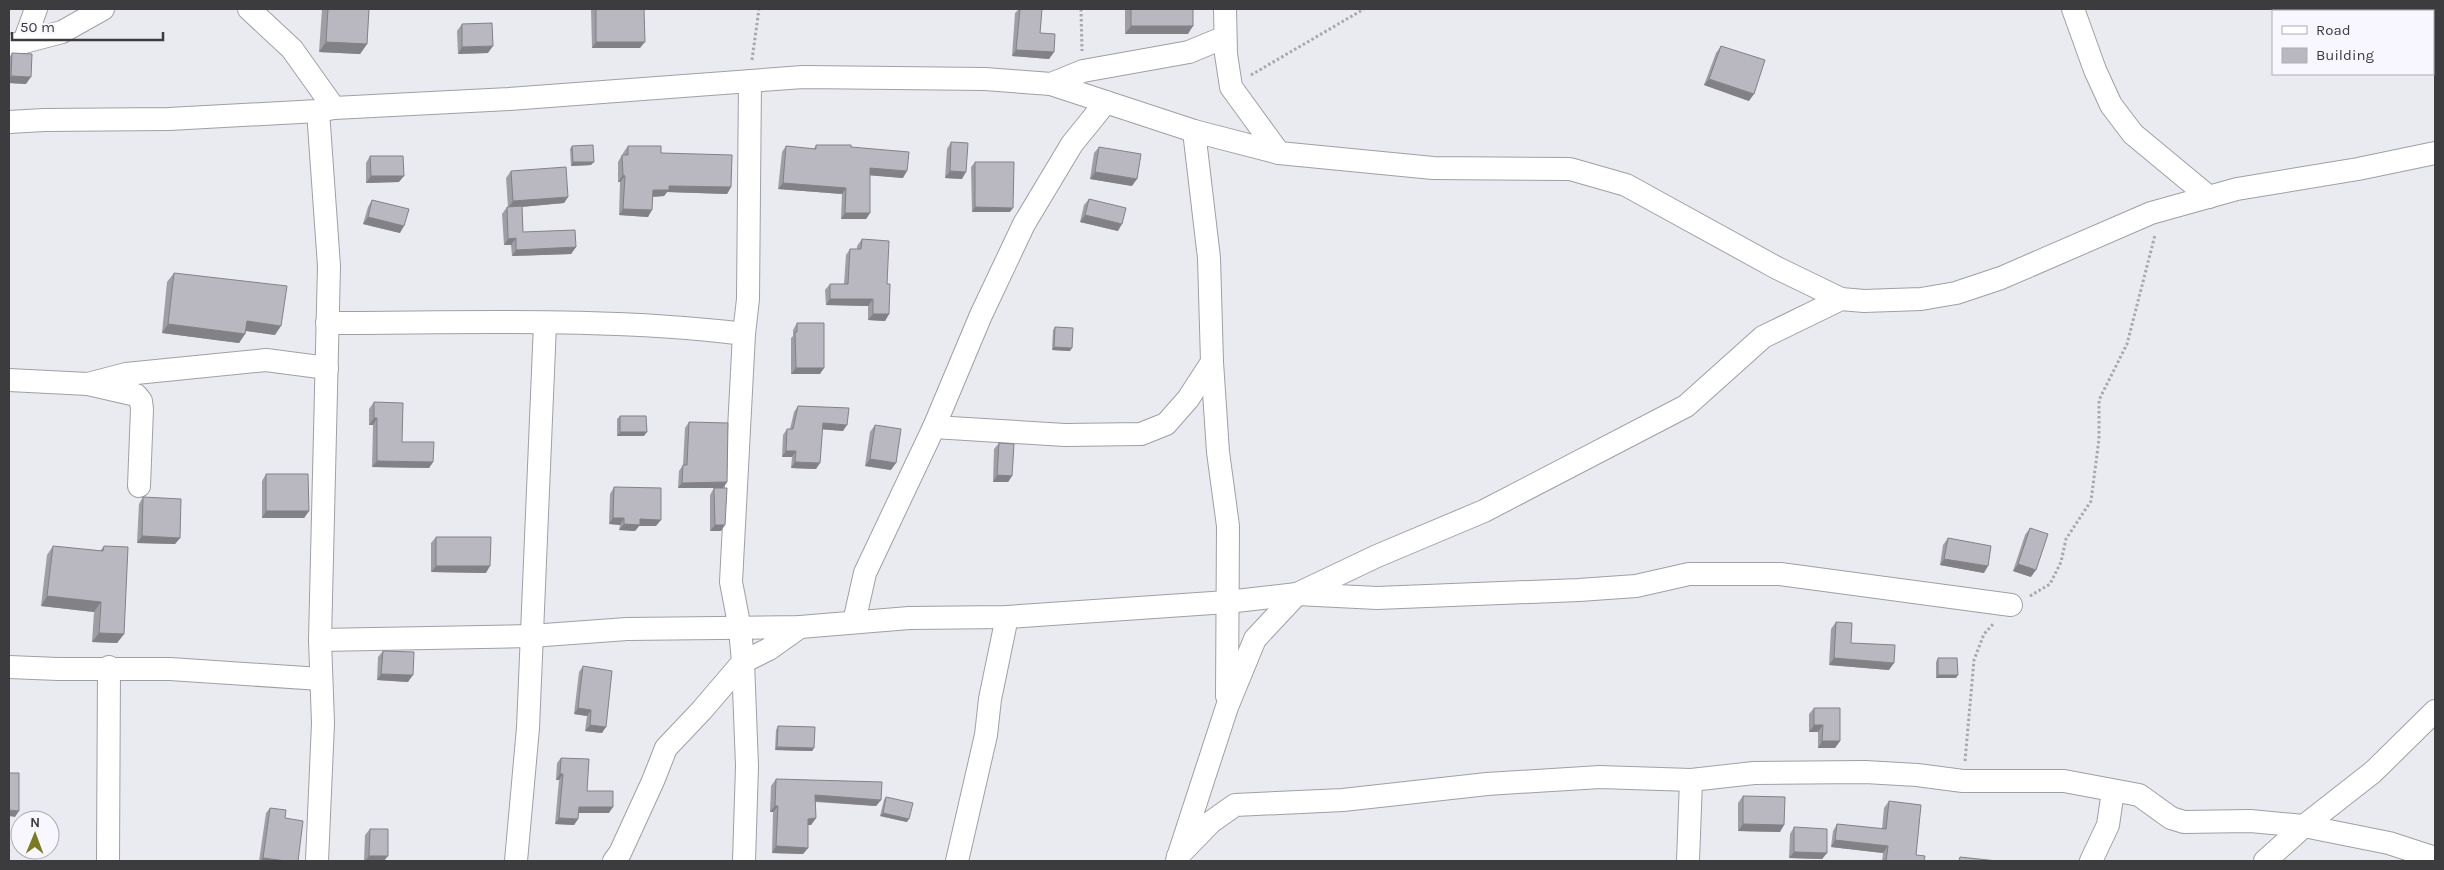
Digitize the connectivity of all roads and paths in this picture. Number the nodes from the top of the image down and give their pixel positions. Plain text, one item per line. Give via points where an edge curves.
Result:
1 (36, 9) edge
2 (103, 9) edge
3 (249, 9) edge
4 (759, 9) edge
5 (1081, 9) edge
6 (1224, 9) edge
7 (1364, 9) edge
8 (2072, 9) edge
9 (1225, 37) junction
10 (17, 44) edge
11 (1083, 71) junction
12 (750, 81) junction
13 (1051, 84) junction
14 (1231, 87) junction
15 (1106, 102) junction
16 (326, 109) junction
17 (9, 122) edge
18 (1194, 131) junction
19 (2435, 153) edge
20 (1280, 154) junction
21 (2209, 197) junction
22 (2161, 210) junction
23 (1841, 299) junction
24 (327, 323) junction
25 (545, 324) junction
26 (744, 334) junction
27 (1212, 362) junction
28 (327, 368) junction
29 (9, 380) edge
30 (88, 384) junction
31 (934, 427) junction
32 (139, 486) dead end
33 (1297, 594) junction
34 (1227, 602) junction
35 (2011, 605) junction
36 (1008, 617) junction
37 (854, 622) junction
38 (800, 627) junction
39 (740, 629) junction
40 (531, 636) junction
41 (320, 640) junction
42 (743, 662) junction
43 (9, 667) edge
44 (109, 667) junction
45 (320, 679) junction
46 (1227, 707) junction
47 (2435, 711) edge
48 (1691, 780) junction
49 (1964, 782) junction
50 (2112, 791) junction
51 (2304, 826) junction
52 (2435, 858) edge
53 (1177, 859) edge
54 (108, 861) edge
55 (317, 861) edge
56 (516, 861) edge
57 (614, 861) edge
58 (744, 861) edge
59 (957, 861) edge
60 (1688, 861) edge
61 (2091, 861) edge
62 (2265, 861) edge

1 - 10 street
2 - 10 street via 62,32
3 - 16 street via 292,50
4 - 12 path
5 - 11 path
6 - 9 street
7 - 14 path
8 - 21 street via 2111,105 2133,134
9 - 11 street via 1189,52
9 - 14 street
11 - 13 street
12 - 13 street via 803,77 985,79
12 - 16 street via 519,99
12 - 26 street via 748,299
13 - 15 street
14 - 20 street
15 - 18 street
15 - 31 street via 1072,144 1024,224
16 - 17 street via 169,119
16 - 24 street
18 - 20 street
18 - 27 street via 1209,258
19 - 21 street via 2237,189
20 - 23 street via 1433,168 1570,169 1626,184 1777,268
21 - 22 street
22 - 23 street via 2001,278 1956,293 1921,299 1864,302
22 - 35 path via 2127,344 2099,400 2099,439 2091,501 2066,539 2061,562 2050,584
23 - 33 street via 1763,338 1686,406 1484,511
24 - 25 street
24 - 28 street
25 - 26 street via 605,323 700,328
25 - 40 street
26 - 39 street via 730,582
27 - 31 street via 1188,399 1166,424 1141,434 1065,435
27 - 34 street via 1218,452 1228,526
28 - 30 street via 296,362 259,361 126,374
28 - 41 street
29 - 30 street
30 - 32 street via 136,395 141,401
31 - 37 street via 866,573
33 - 34 street
33 - 35 street via 1377,598 1579,590 1636,586 1689,574 1755,574 1831,580
33 - 46 street via 1254,639
34 - 36 street
34 - 46 street
35 - 49 path via 1984,634 1974,660
36 - 37 street
36 - 59 street via 990,699 986,735
37 - 38 street
38 - 39 street
38 - 42 street via 769,649
39 - 40 street via 627,629
39 - 42 street
40 - 41 street
40 - 56 street via 528,728
41 - 45 street
42 - 57 street via 666,748
42 - 58 street via 747,766
43 - 44 street
44 - 45 street
44 - 54 street
45 - 55 street via 323,724
46 - 53 street
47 - 51 street via 2373,772
48 - 49 street via 1754,774 1865,772
48 - 53 street via 1591,778 1487,784 1343,800 1235,805 1212,822
48 - 60 street
49 - 50 street via 2064,781
50 - 51 street via 2139,795 2166,815 2184,822 2250,821
50 - 61 street via 2108,825
51 - 52 street via 2389,843
51 - 62 street

